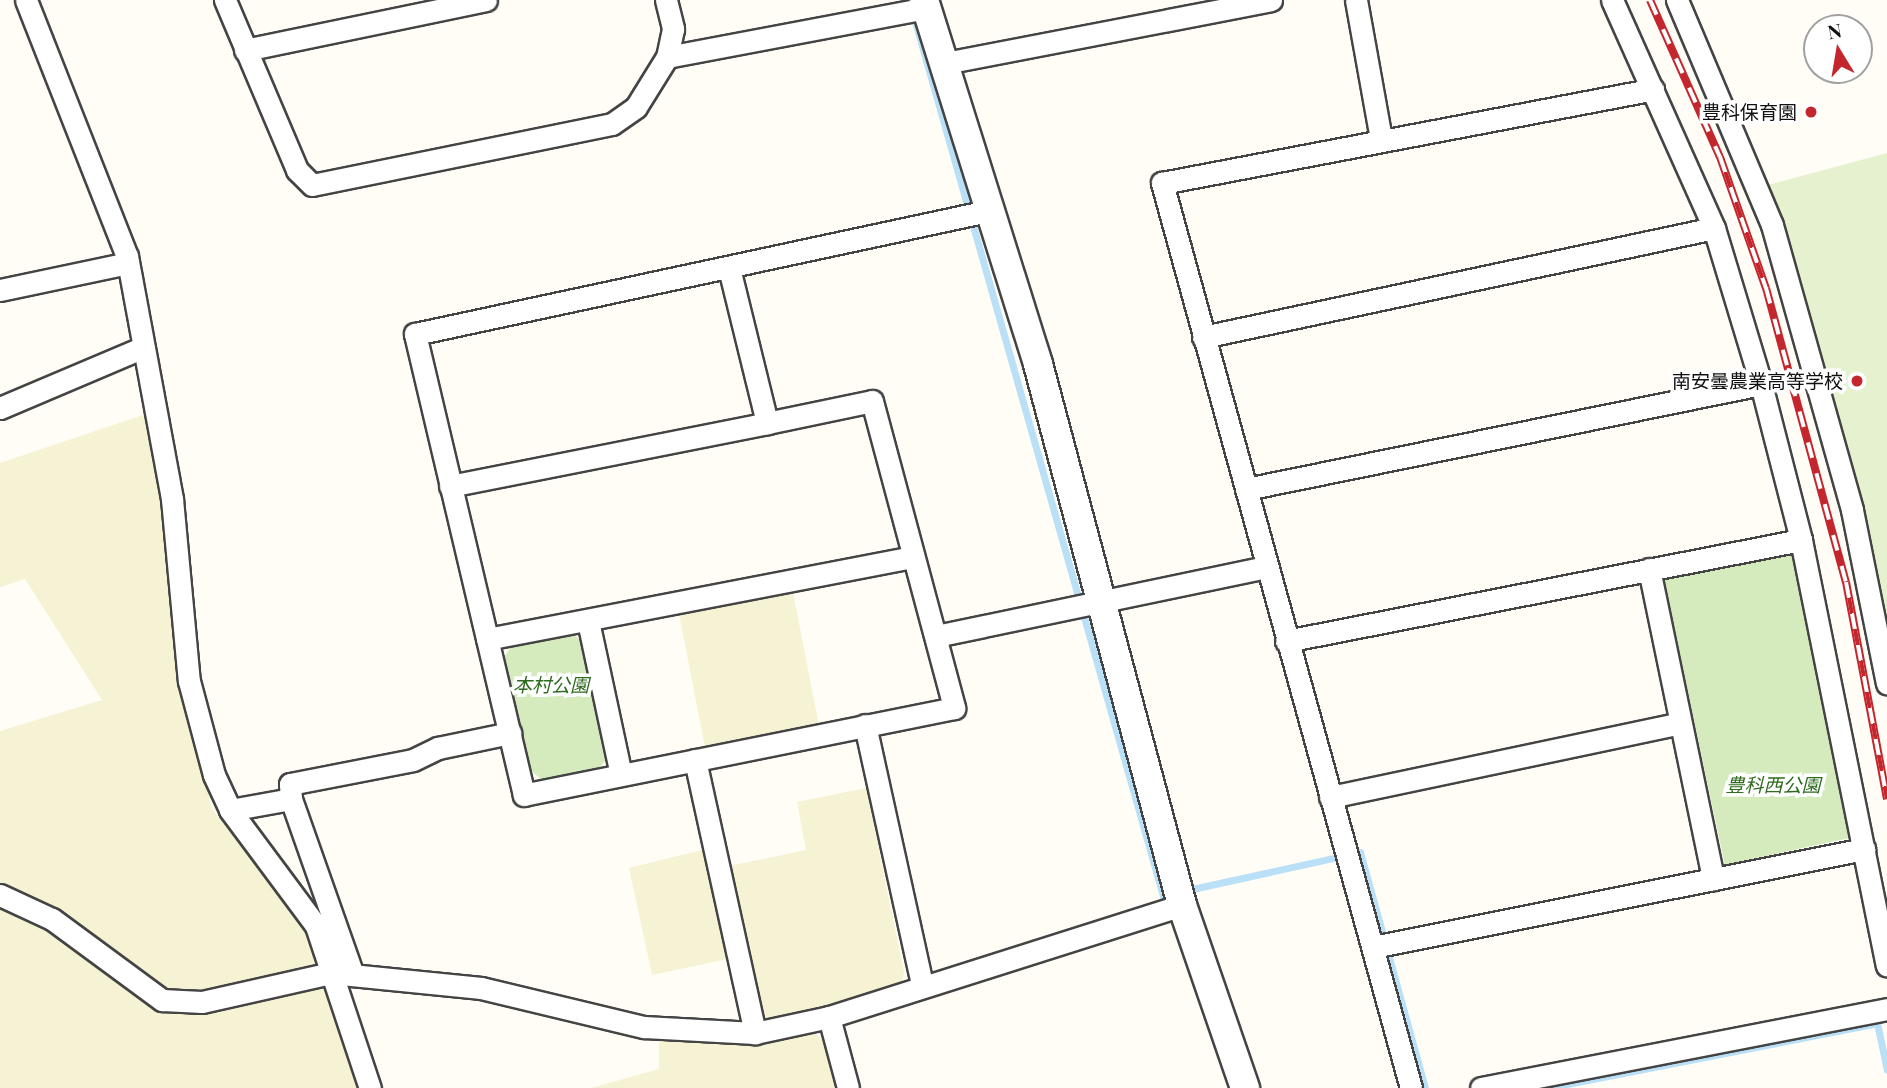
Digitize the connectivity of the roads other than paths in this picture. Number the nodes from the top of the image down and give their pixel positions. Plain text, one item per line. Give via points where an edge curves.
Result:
1 (26, 0) edge
2 (225, 0) edge
3 (486, 0) edge
4 (666, 0) edge
5 (1271, 0) edge
6 (1356, 0) edge
7 (1612, 0) edge
8 (1678, 0) edge
9 (925, 4) edge
10 (245, 50) junction
11 (667, 57) junction
12 (945, 63) junction
13 (1653, 89) junction
14 (1381, 139) junction
15 (988, 211) junction
16 (1714, 228) junction
17 (128, 263) junction
18 (729, 268) junction
19 (0, 290) edge
20 (1203, 337) junction
21 (144, 347) junction
22 (1760, 384) junction
23 (0, 408) edge
24 (767, 423) junction
25 (450, 486) junction
26 (1246, 489) junction
27 (1801, 540) junction
28 (911, 557) junction
29 (1267, 567) junction
30 (1649, 569) junction
31 (1101, 602) junction
32 (588, 621) junction
33 (936, 636) junction
34 (487, 639) junction
35 (1286, 641) junction
36 (1887, 683) edge
37 (1680, 723) junction
38 (865, 725) junction
39 (510, 733) junction
40 (695, 760) junction
41 (621, 775) junction
42 (1330, 797) junction
43 (291, 799) junction
44 (230, 810) junction
45 (1864, 849) junction
46 (1713, 879) junction
47 (0, 895) edge
48 (1182, 905) junction
49 (1373, 947) junction
50 (1887, 965) edge
51 (331, 973) junction
52 (353, 975) junction
53 (922, 985) junction
54 (1887, 1009) edge
55 (830, 1017) junction
56 (755, 1033) junction
57 (370, 1088) edge
58 (848, 1088) edge
59 (1245, 1088) edge
60 (1411, 1088) edge
61 (1481, 1088) edge

1 - 17 street
2 - 10 street
3 - 10 street
4 - 11 street via 673,29
5 - 12 street
6 - 14 street
7 - 13 street
8 - 36 street via 1772,225 1852,510
9 - 11 street
9 - 12 street
10 - 11 street via 297,170 312,185 612,124 636,107
12 - 15 street
13 - 14 street
13 - 16 street
14 - 20 street via 1162,183
15 - 18 street
15 - 31 street via 1038,365
16 - 20 street
16 - 22 street
17 - 19 street
17 - 21 street
18 - 24 street
18 - 25 street via 415,334
20 - 26 street
21 - 23 street
21 - 44 street via 172,499 190,681 214,775
22 - 26 street
22 - 27 street
24 - 25 street
24 - 28 street via 872,401
25 - 34 street
26 - 29 street
27 - 30 street
27 - 45 street
28 - 32 street
28 - 33 street
29 - 31 street
29 - 35 street
30 - 35 street
30 - 37 street
31 - 33 street
31 - 48 street
32 - 34 street
32 - 41 street
33 - 38 street via 954,708
34 - 39 street
35 - 42 street
37 - 42 street
37 - 46 street
38 - 40 street
38 - 53 street
39 - 41 street via 524,795
39 - 43 street via 438,748 413,760 290,784
40 - 41 street
40 - 56 street
42 - 49 street
43 - 44 street
43 - 52 street
44 - 51 street via 316,926
45 - 46 street
45 - 50 street
46 - 49 street
47 - 51 street via 52,919 162,1000 202,1002
48 - 53 street
48 - 59 street
49 - 60 street
51 - 52 street
51 - 57 street
52 - 56 street via 481,988 644,1027
53 - 55 street
54 - 61 street
55 - 56 street
55 - 58 street

